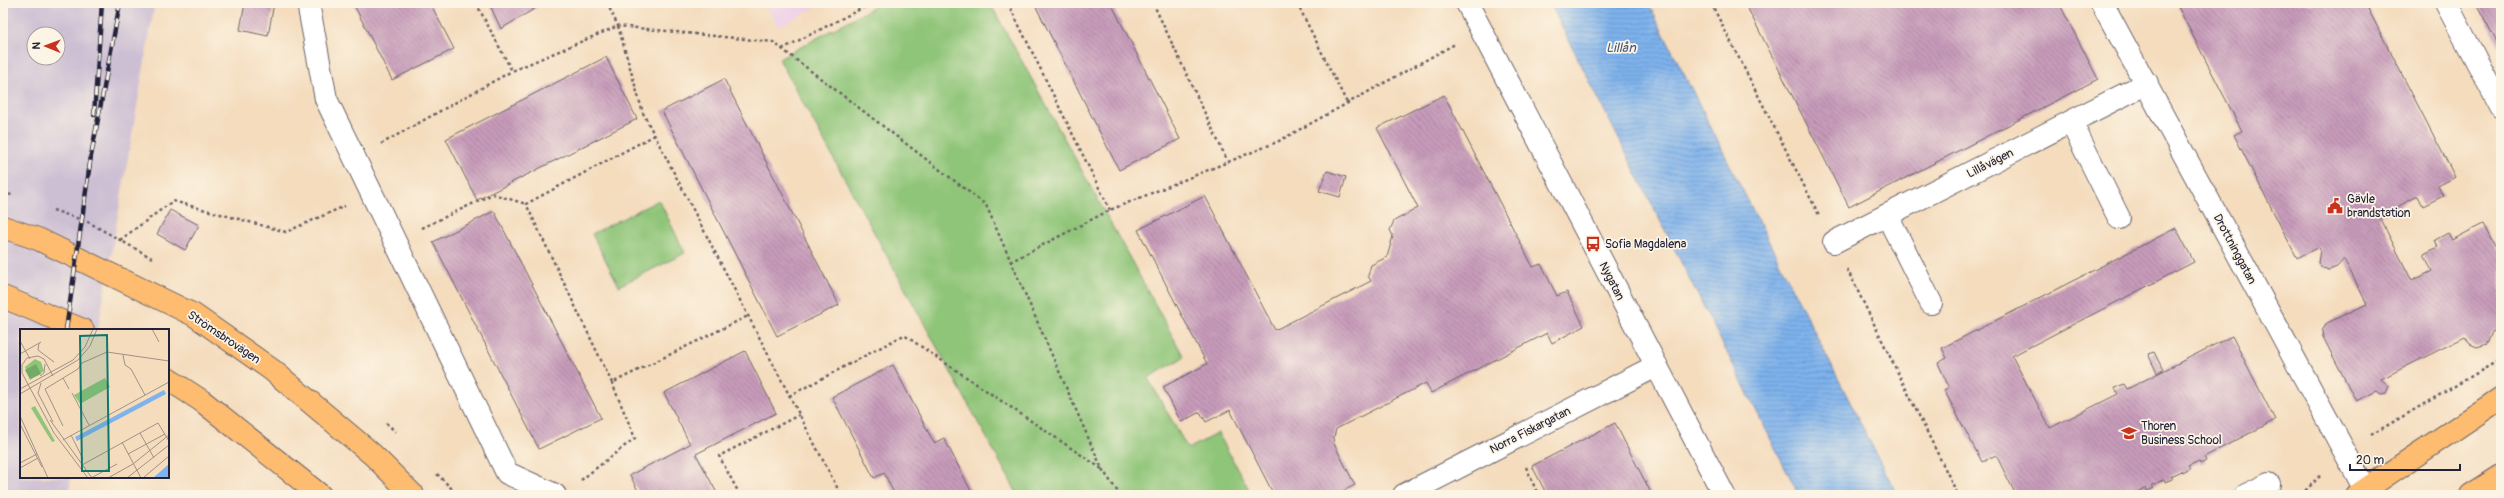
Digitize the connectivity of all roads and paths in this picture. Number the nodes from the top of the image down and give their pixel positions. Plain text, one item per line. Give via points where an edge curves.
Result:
1 (308, 3) edge
2 (476, 3) edge
3 (607, 3) edge
4 (872, 3) edge
5 (1008, 3) edge
6 (1153, 3) edge
7 (1297, 3) edge
8 (1467, 3) edge
9 (1711, 3) edge
10 (2446, 3) edge
11 (2109, 6) edge
12 (618, 26) junction
13 (1461, 40) dead end
14 (782, 49) junction
15 (512, 71) junction
16 (2147, 83) junction
17 (1347, 103) junction
18 (2501, 107) edge
19 (2070, 122) junction
20 (654, 135) junction
21 (355, 158) junction
22 (1227, 160) junction
23 (372, 195) junction
24 (526, 204) junction
25 (1110, 210) junction
26 (1887, 215) junction
27 (2118, 218) dead end
28 (3, 227) edge
29 (120, 240) dead end
30 (394, 242) junction
31 (1834, 242) junction
32 (1010, 262) junction
33 (3, 297) edge
34 (1931, 303) dead end
35 (748, 316) junction
36 (80, 329) edge
37 (2501, 359) edge
38 (1656, 366) junction
39 (169, 380) edge
40 (612, 383) junction
41 (789, 396) junction
42 (2501, 398) edge
43 (799, 414) junction
44 (2343, 452) junction
45 (1102, 469) junction
46 (2501, 476) edge
47 (580, 481) dead end
48 (2269, 484) dead end
49 (2363, 493) edge
50 (320, 495) edge
51 (413, 495) edge
52 (555, 495) edge
53 (740, 495) edge
54 (841, 495) edge
55 (1120, 495) edge
56 (1404, 495) edge
57 (1724, 495) edge
58 (1958, 495) edge
59 (2246, 495) edge
60 (2301, 495) edge
61 (2472, 495) edge

1 - 21 street via 326,100
2 - 15 path
3 - 12 path
4 - 14 path
5 - 25 path
6 - 22 path
7 - 17 path
8 - 38 street, Nygatan
9 - 31 path
10 - 18 street
11 - 16 street, Drottninggatan
12 - 14 path via 773,42
12 - 15 path
12 - 20 path via 643,113
13 - 17 path
14 - 32 path via 986,205
15 - 21 path
16 - 19 street, Lillåvägen
16 - 44 street, Drottninggatan
17 - 22 path via 1277,142
19 - 26 street, Lillåvägen
19 - 27 street
20 - 24 path
20 - 35 path
21 - 23 street
22 - 25 path
23 - 29 path via 286,232 173,201
23 - 30 street
24 - 30 path via 493,194
24 - 40 path
25 - 32 path
26 - 31 street, Lillåvägen
26 - 34 street
28 - 51 main road, Strömsbrovägen via 38,239 194,315 272,370 373,455
30 - 52 street via 507,473
31 - 58 path
32 - 45 path
33 - 36 main road
35 - 40 path
35 - 41 path
37 - 44 path
38 - 56 street, Norra Fiskargatan
38 - 57 street, Nygatan
39 - 50 main road via 202,401
40 - 47 path via 634,438
41 - 43 path
41 - 45 path via 904,335
42 - 49 main road
43 - 53 path via 719,456
43 - 54 path
44 - 49 street, Drottninggatan
44 - 60 path
45 - 55 path
46 - 61 main road
48 - 59 street

